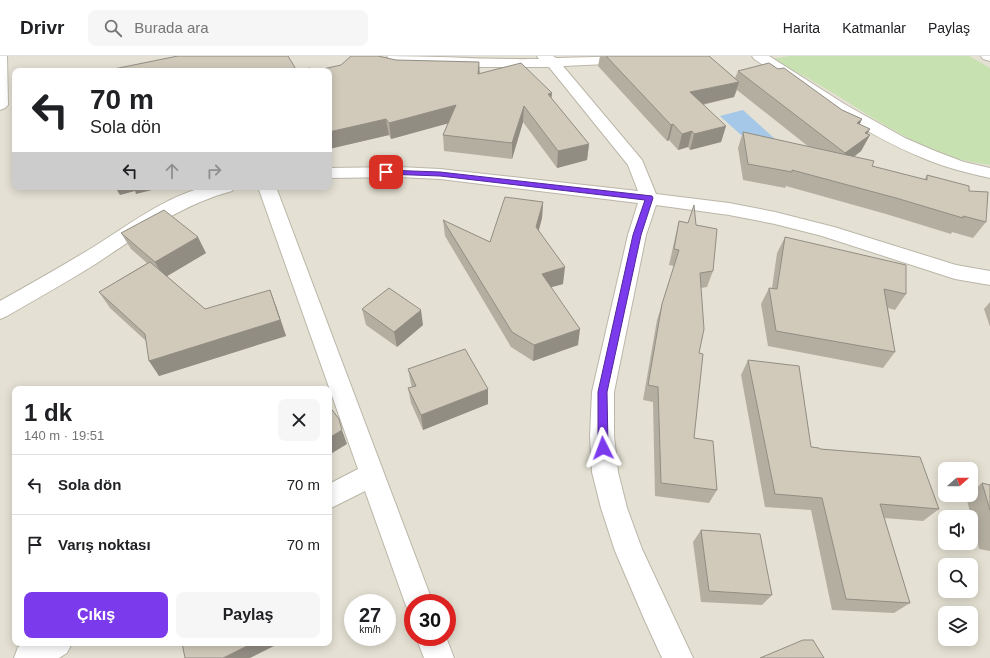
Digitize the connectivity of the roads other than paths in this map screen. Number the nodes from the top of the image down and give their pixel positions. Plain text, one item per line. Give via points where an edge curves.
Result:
1 (0, 56) edge
2 (394, 56) edge
3 (759, 56) edge
4 (646, 58) edge
5 (548, 59) edge
6 (0, 103) edge
7 (332, 173) edge
8 (990, 173) edge
9 (216, 190) edge
10 (268, 190) edge
11 (649, 198) junction
12 (990, 278) edge
13 (0, 310) edge
14 (371, 474) junction
15 (332, 495) edge
16 (416, 594) edge
17 (51, 646) edge
18 (434, 646) edge
19 (29, 658) edge
20 (439, 658) edge
21 (678, 658) edge

1 - 6 street
2 - 5 street via 472,65
3 - 8 street via 902,143 953,164
4 - 5 street
5 - 11 street via 636,164
7 - 11 street via 440,174
9 - 13 street via 165,211 94,256
10 - 14 street
11 - 12 street via 775,218 955,272
11 - 21 street via 637,235 603,392 602,436 605,472 629,552
14 - 15 street
14 - 16 street
17 - 19 street
18 - 20 street

